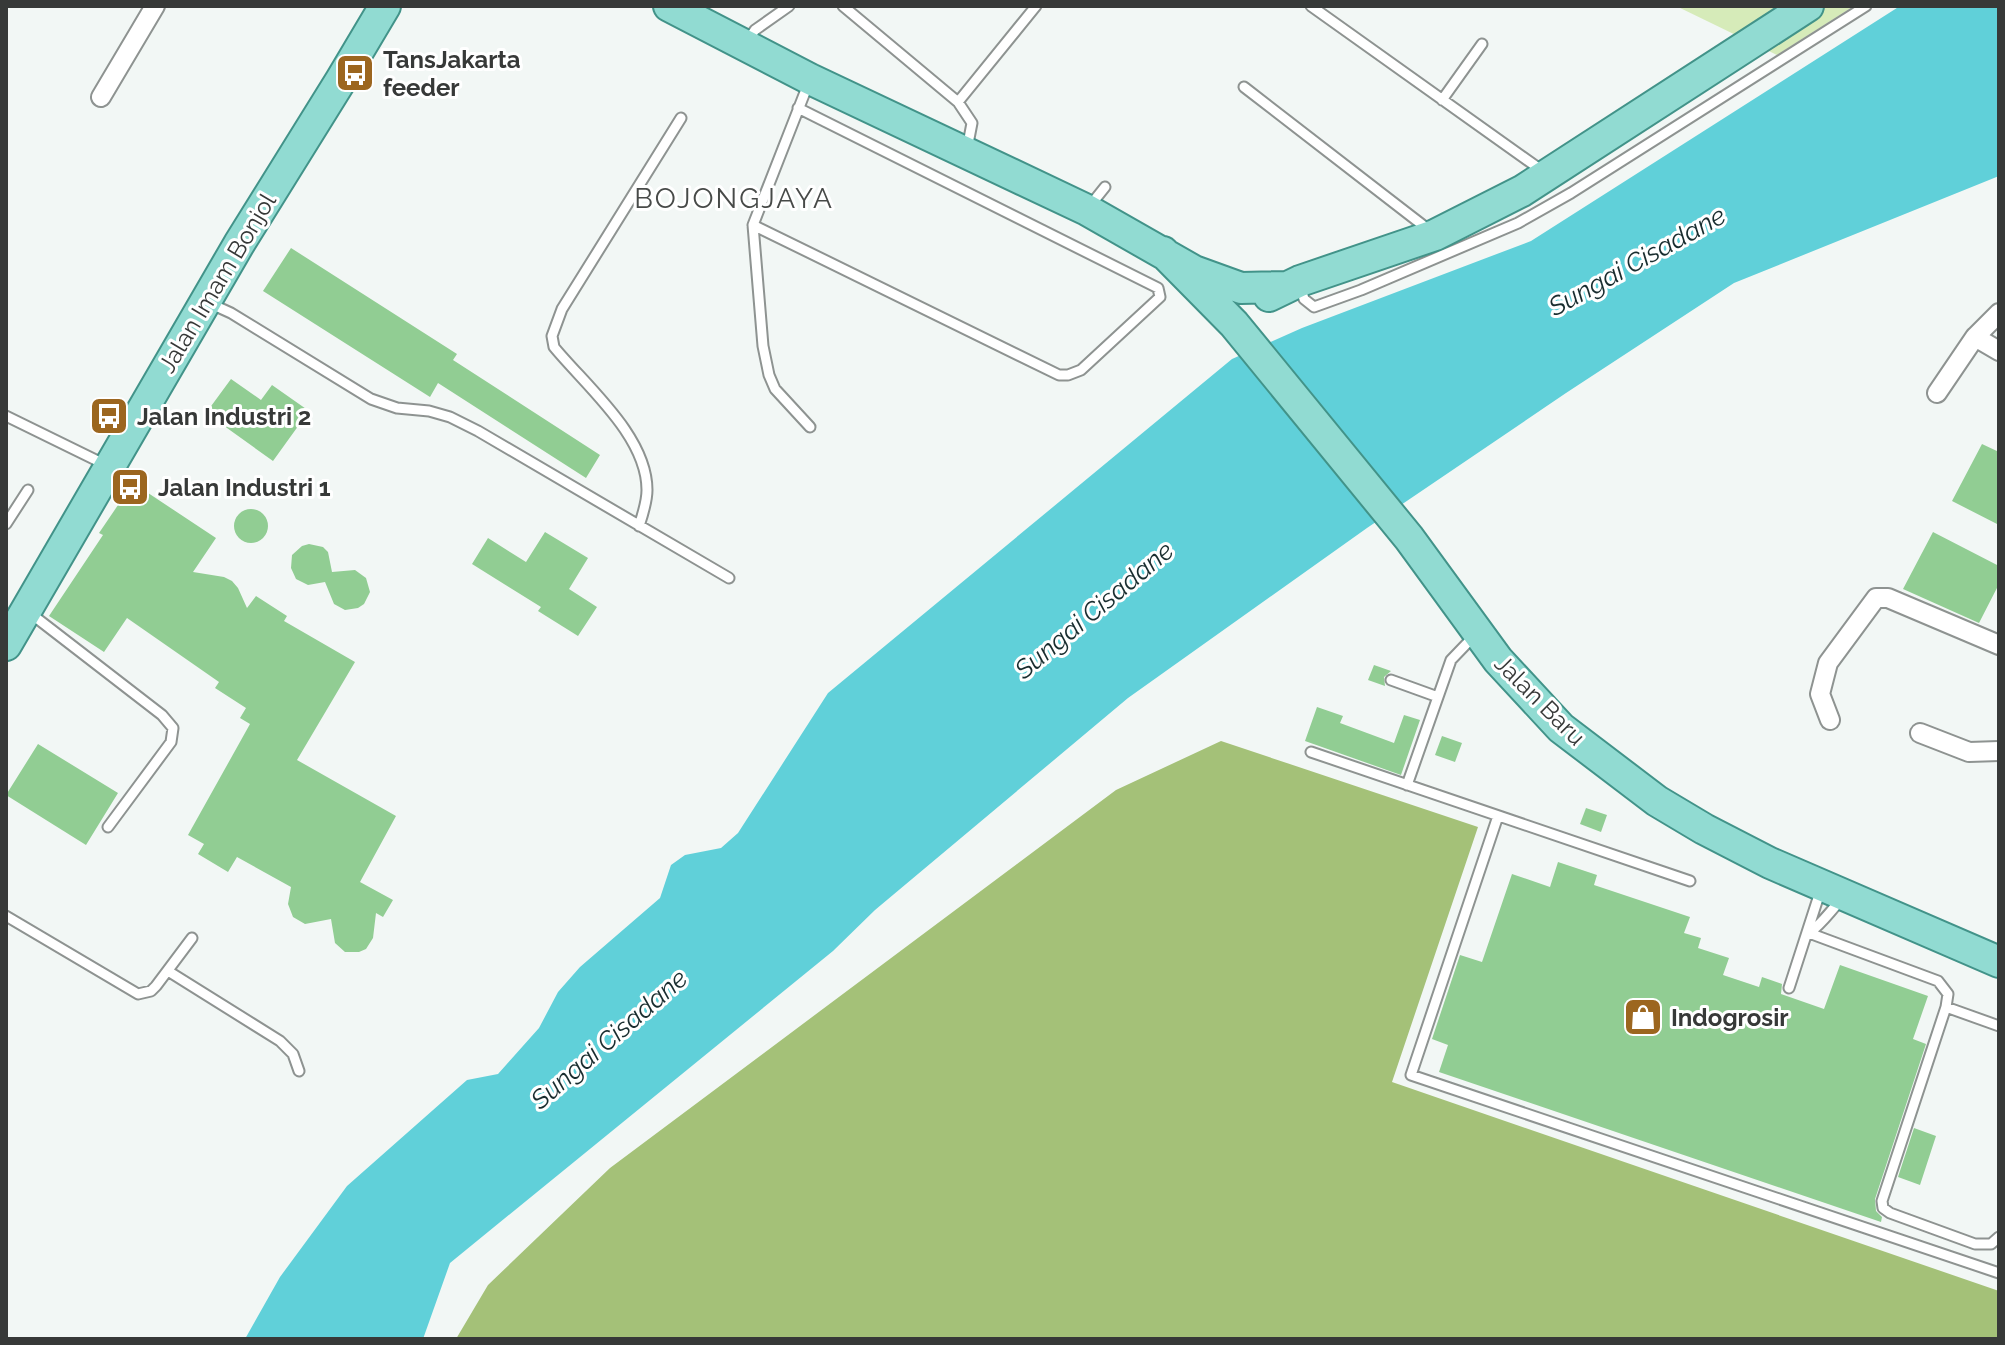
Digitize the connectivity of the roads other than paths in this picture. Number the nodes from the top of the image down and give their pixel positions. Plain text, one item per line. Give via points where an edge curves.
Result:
1 (155, 6) edge
2 (385, 6) edge
3 (669, 6) edge
4 (789, 6) edge
5 (843, 6) edge
6 (1036, 6) edge
7 (1311, 6) edge
8 (1808, 6) edge
9 (1866, 6) edge
10 (1482, 44) dead end
11 (744, 46) junction
12 (810, 79) junction
13 (1244, 87) dead end
14 (101, 97) dead end
15 (1442, 100) junction
16 (958, 102) junction
17 (798, 108) junction
18 (681, 118) dead end
19 (967, 152) junction
20 (1550, 176) junction
21 (753, 225) junction
22 (1435, 235) junction
23 (1163, 252) junction
24 (1292, 284) junction
25 (206, 301) junction
26 (1999, 313) edge
27 (1237, 328) junction
28 (1975, 337) junction
29 (1999, 351) edge
30 (1937, 393) dead end
31 (6, 416) edge
32 (810, 427) dead end
33 (111, 467) junction
34 (28, 490) dead end
35 (6, 524) edge
36 (639, 526) junction
37 (729, 578) dead end
38 (27, 611) junction
39 (1478, 633) junction
40 (6, 645) edge
41 (1999, 645) edge
42 (1391, 680) dead end
43 (1438, 697) junction
44 (1830, 720) dead end
45 (1920, 733) dead end
46 (1999, 751) edge
47 (1311, 752) dead end
48 (1407, 785) junction
49 (1498, 816) junction
50 (108, 827) dead end
51 (1690, 881) dead end
52 (1834, 891) junction
53 (6, 916) edge
54 (1809, 933) junction
55 (192, 938) dead end
56 (1999, 962) edge
57 (168, 971) junction
58 (1789, 988) dead end
59 (1946, 1007) junction
60 (1999, 1026) edge
61 (299, 1071) dead end
62 (1999, 1237) edge
63 (1999, 1273) edge

1 - 14 street
2 - 25 main road, Jalan Imam Bonjol
3 - 11 main road
4 - 11 lane via 755,30
5 - 16 lane
6 - 16 lane
7 - 15 lane
8 - 20 main road
9 - 24 lane via 1518,223 1314,307
10 - 15 lane
11 - 12 main road
12 - 17 lane
12 - 19 main road
13 - 22 lane
15 - 20 lane
16 - 19 lane via 972,123
17 - 21 lane
17 - 21 lane via 1158,288 1160,297 1081,370 1059,375
18 - 36 lane via 562,309 552,336 554,347 630,435 638,452 647,486
19 - 23 main road via 1096,198
20 - 22 main road
21 - 32 lane via 769,375
22 - 24 main road
23 - 24 main road via 1230,286
23 - 27 main road, Jalan Baru
24 - 27 main road via 1249,307
25 - 33 main road, Jalan Imam Bonjol
25 - 36 lane via 371,399 450,417
26 - 28 street
27 - 39 main road, Jalan Baru via 1409,538
28 - 29 street
28 - 30 street
31 - 33 lane
33 - 38 main road, Jalan Imam Bonjol
34 - 35 lane
36 - 37 lane
38 - 40 main road, Jalan Imam Bonjol
38 - 50 lane via 173,728 171,742
39 - 43 lane via 1451,660
39 - 52 main road, Jalan Baru via 1561,728 1657,801
41 - 44 street via 1888,598 1876,598 1828,663 1820,694
42 - 43 lane
43 - 48 lane
45 - 46 street via 1969,752
47 - 48 lane
48 - 49 lane
49 - 51 lane
49 - 63 lane via 1411,1075
52 - 54 lane
52 - 54 lane via 1825,921
52 - 56 main road, Jalan Baru
53 - 57 lane via 130,992 151,991
54 - 58 lane
54 - 59 lane via 1938,981 1948,994
55 - 57 lane
57 - 61 lane via 280,1041 293,1054
59 - 60 lane
59 - 62 lane via 1883,1208 1975,1244 1991,1244

